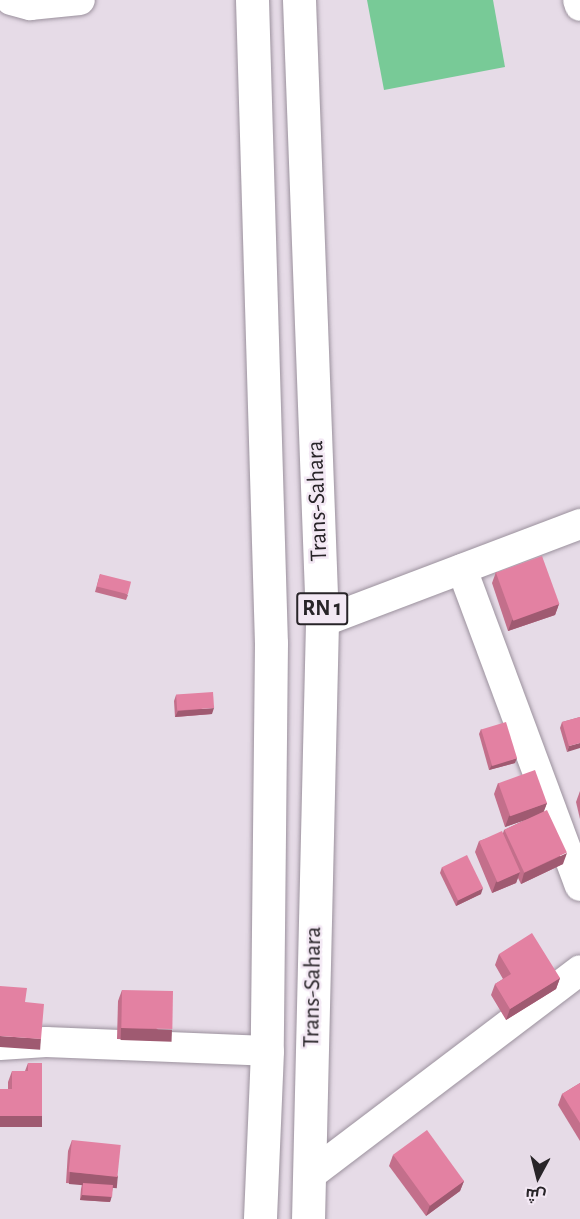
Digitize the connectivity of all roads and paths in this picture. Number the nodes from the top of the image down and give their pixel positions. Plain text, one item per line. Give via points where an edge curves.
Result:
1 (11, 0) edge
2 (80, 0) edge
3 (252, 0) edge
4 (299, 0) edge
5 (578, 0) edge
6 (580, 6) edge
7 (580, 524) edge
8 (462, 569) junction
9 (322, 622) junction
10 (580, 886) edge
11 (580, 970) edge
12 (0, 1045) edge
13 (267, 1051) junction
14 (309, 1176) junction
15 (260, 1219) edge
16 (308, 1219) edge

1 - 2 street via 30,5
3 - 13 main road, Trans-Sahara / RN 1 via 271,643
4 - 9 main road, Trans-Sahara / RN 1
5 - 6 street
7 - 8 street
8 - 9 street
8 - 10 street
9 - 14 main road, Trans-Sahara / RN 1
11 - 14 street
12 - 13 street via 46,1042
13 - 15 main road, Trans-Sahara / RN 1
14 - 16 main road, Trans-Sahara / RN 1

